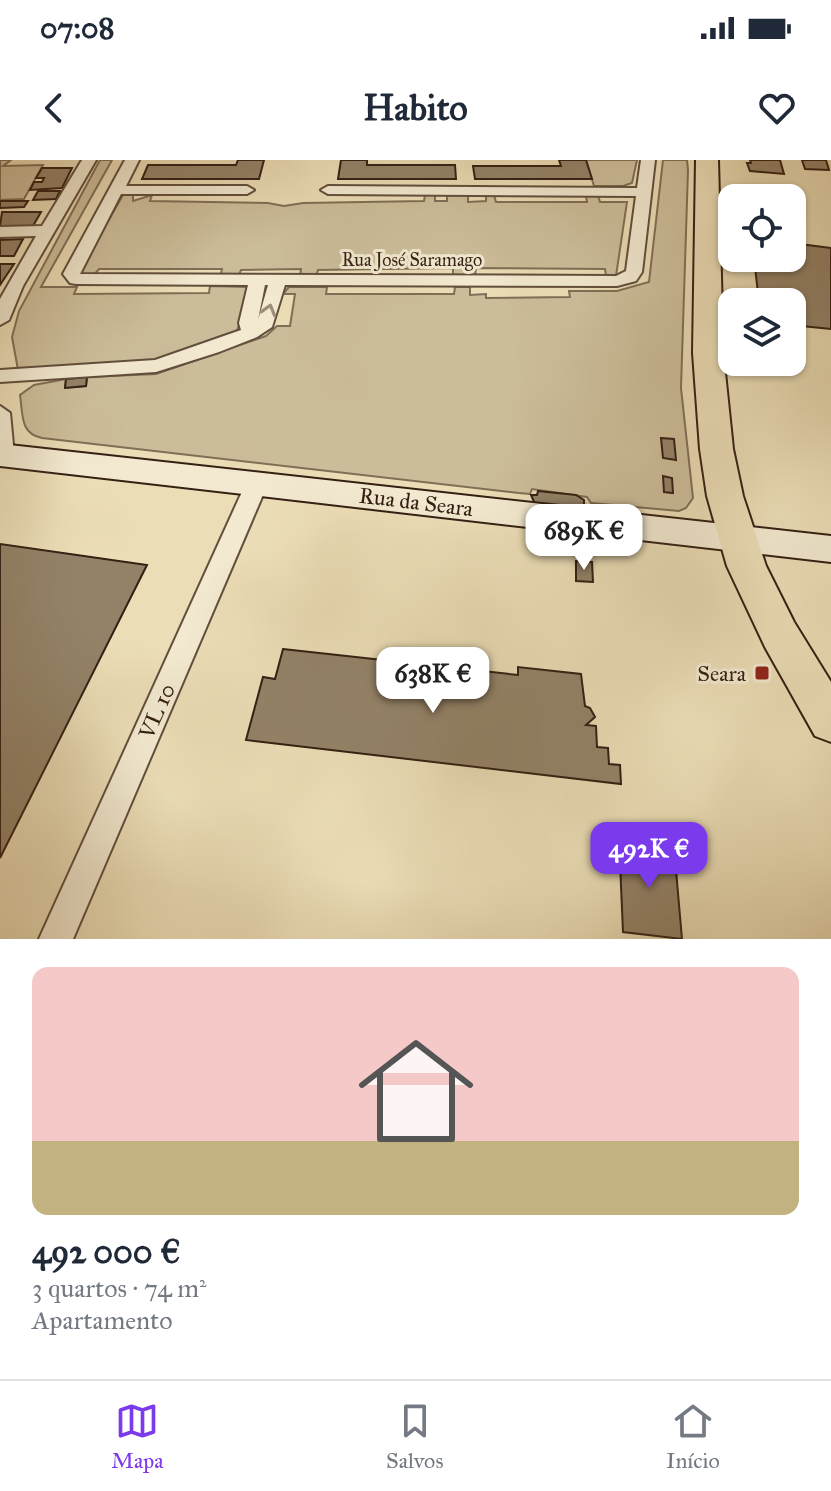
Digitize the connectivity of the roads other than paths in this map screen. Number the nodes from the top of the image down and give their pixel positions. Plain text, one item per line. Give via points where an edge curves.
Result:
1 (89, 160) edge
2 (132, 160) edge
3 (648, 160) edge
4 (707, 160) edge
5 (116, 190) junction
6 (247, 190) dead end
7 (328, 190) dead end
8 (644, 192) junction
9 (49, 231) junction
10 (0, 232) edge
11 (258, 280) junction
12 (278, 280) junction
13 (0, 320) edge
14 (251, 333) junction
15 (0, 376) edge
16 (0, 413) edge
17 (1, 455) edge
18 (257, 483) junction
19 (738, 541) junction
20 (831, 549) edge
21 (831, 721) edge
22 (56, 939) edge

1 - 9 street
2 - 5 street
3 - 8 street, Rua José Saramago
4 - 19 main road via 711,398 719,464
5 - 6 street
5 - 11 street, Rua José Saramago via 71,274 74,278
7 - 8 street
8 - 12 street, Rua José Saramago via 634,272 617,281
9 - 10 street
9 - 13 street via 14,286
11 - 12 street, Rua José Saramago
11 - 14 street via 248,323
14 -> 12 street via 266,323
14 - 15 street via 156,366
16 - 17 street
17 - 18 street, Rua da Seara
18 - 19 street, Rua da Seara
18 - 22 street, VL 10
19 - 20 street, Rua da Seara
19 - 21 main road via 793,660

